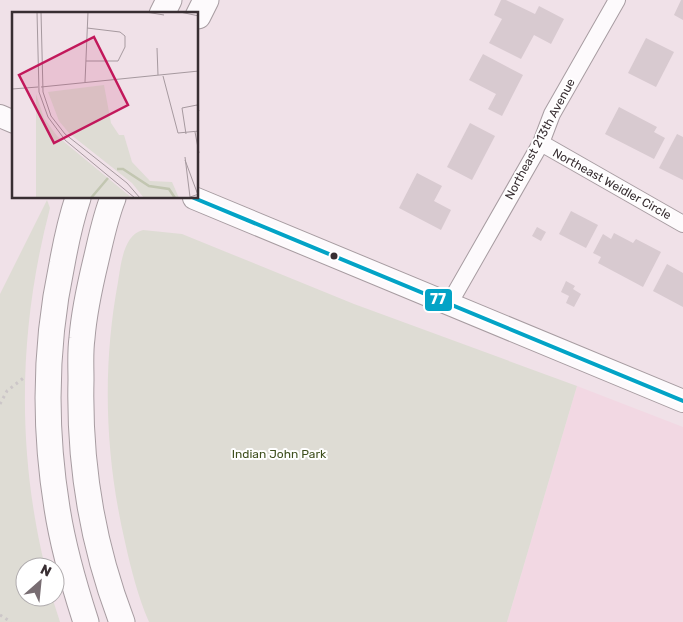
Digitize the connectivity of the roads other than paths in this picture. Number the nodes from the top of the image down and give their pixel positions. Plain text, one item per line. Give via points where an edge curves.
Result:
1 (169, 0) edge
2 (206, 0) edge
3 (611, 2) edge
4 (163, 12) edge
5 (199, 14) edge
6 (0, 116) edge
7 (12, 121) edge
8 (540, 144) junction
9 (78, 199) edge
10 (113, 199) edge
11 (196, 199) edge
12 (683, 224) edge
13 (449, 304) junction
14 (683, 401) edge
15 (86, 622) edge
16 (122, 622) edge

1 - 4 main road
2 - 5 main road
3 - 8 street, Northeast 213th Avenue via 552,114
6 - 7 main road
8 - 12 street, Northeast Weidler Circle
8 - 13 street, Northeast 213th Avenue
9 - 15 main road via 56,290 48,372 51,461 57,508 71,575
10 - 16 main road via 90,286 82,339 80,417 88,495 98,549
11 - 13 main road
13 - 14 main road

